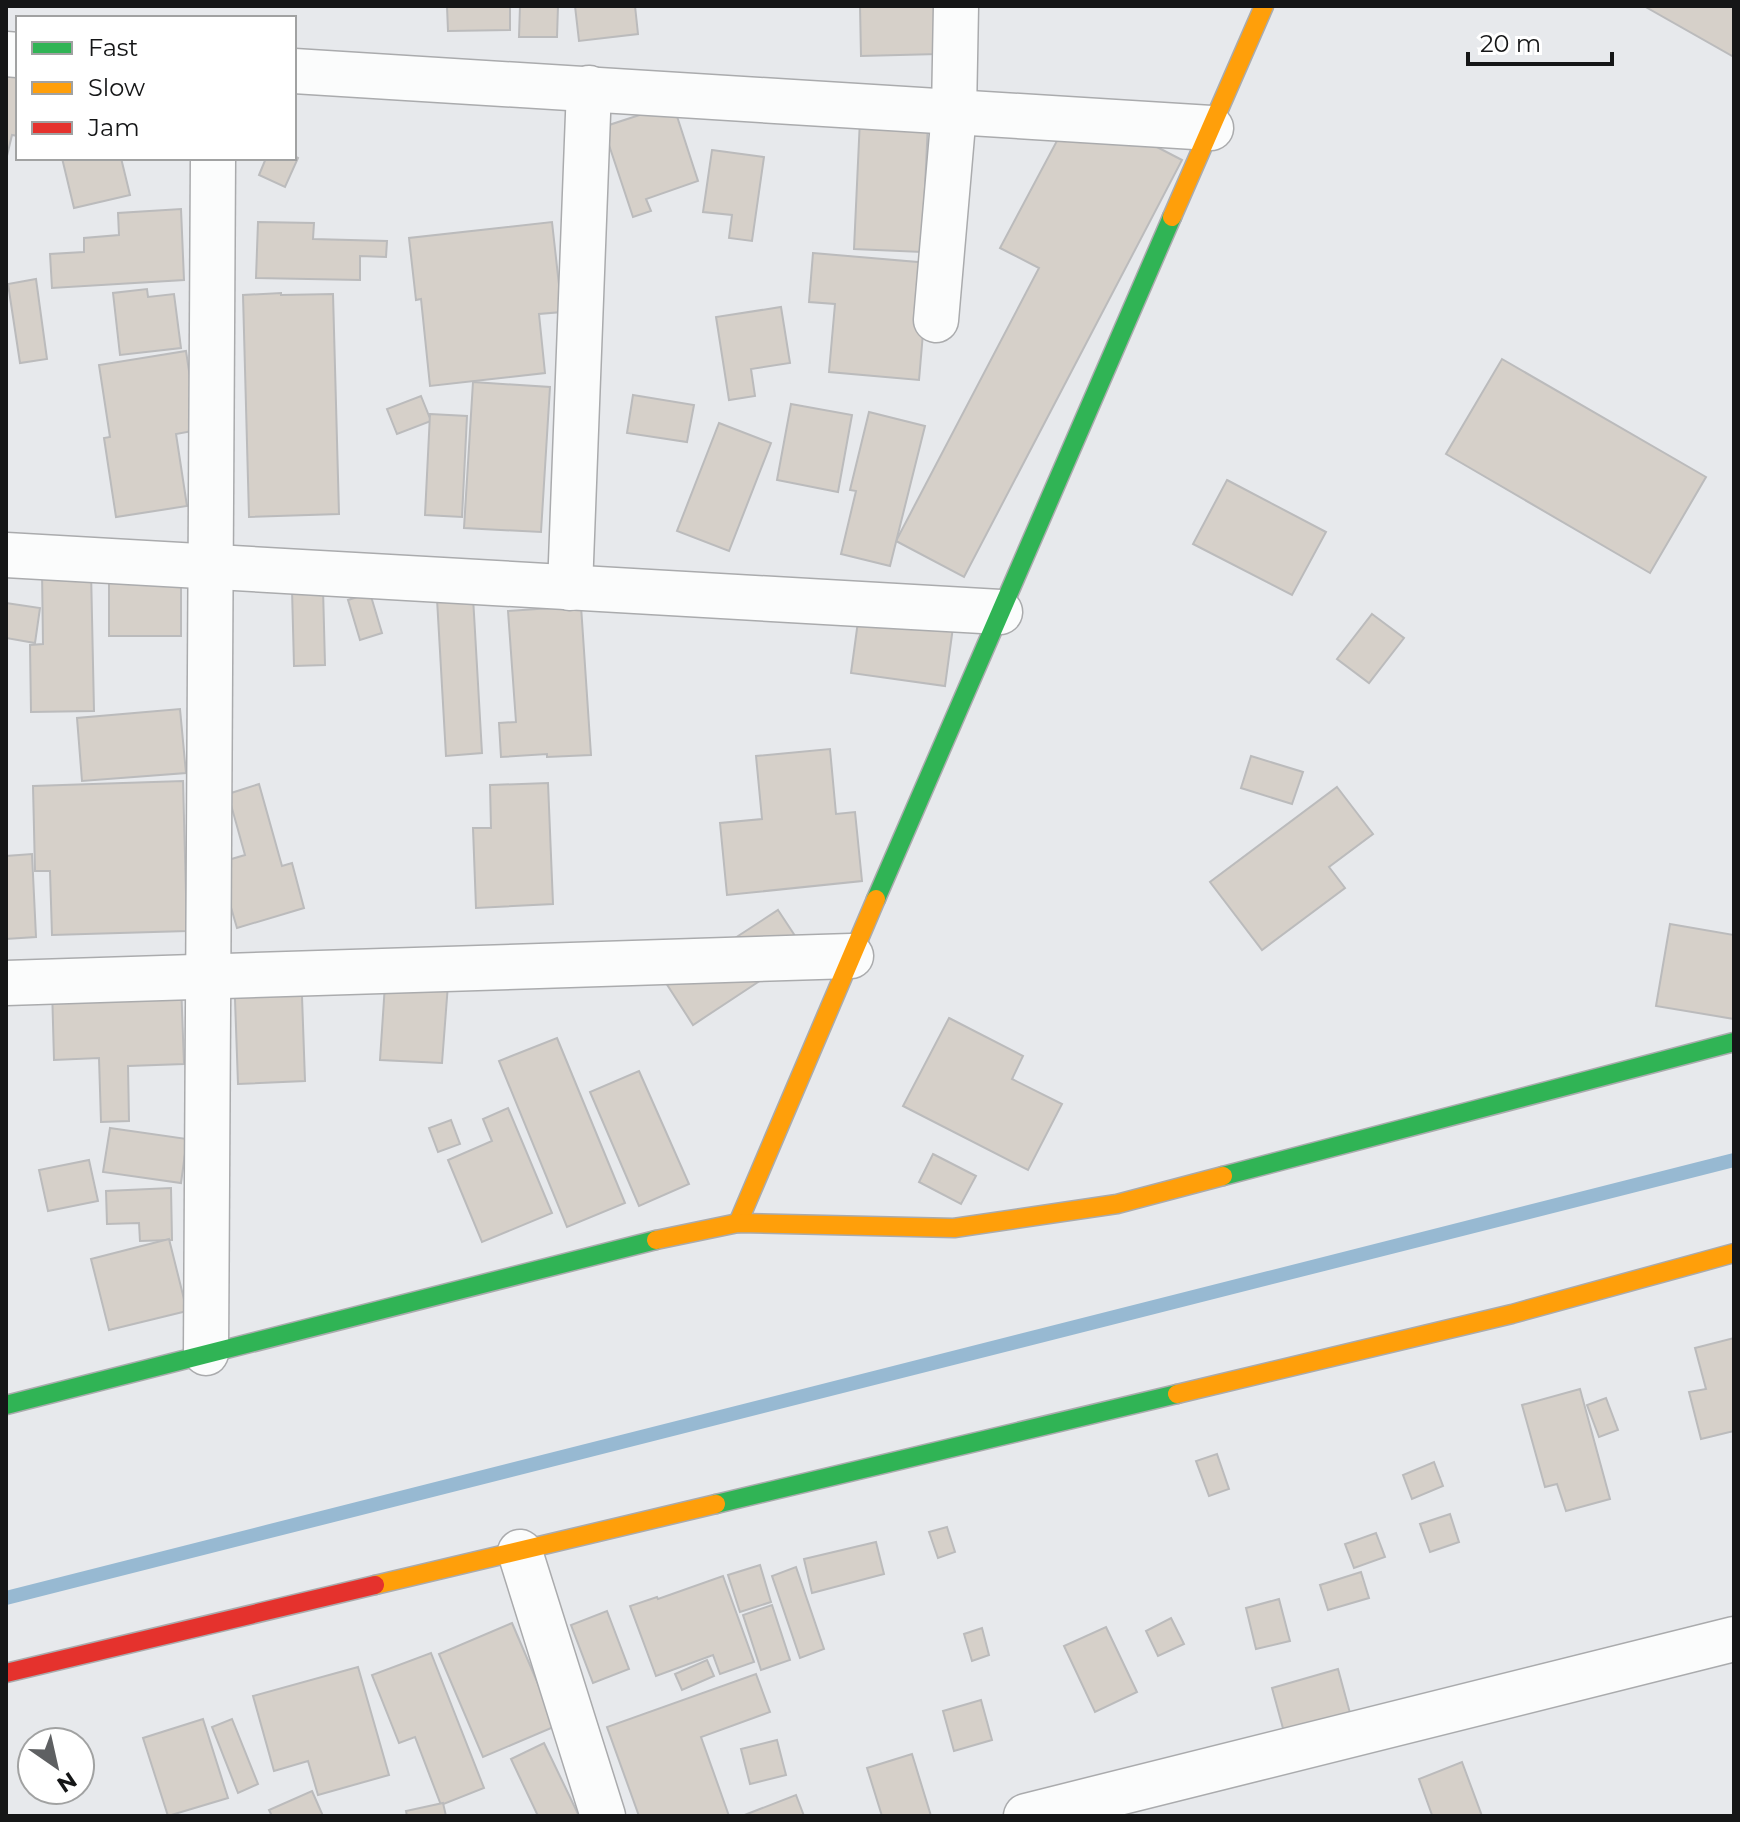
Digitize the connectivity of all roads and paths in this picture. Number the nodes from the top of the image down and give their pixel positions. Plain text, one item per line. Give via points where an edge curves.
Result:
1 (956, 6) edge
2 (1264, 6) edge
3 (296, 71) edge
4 (589, 88) junction
5 (954, 112) junction
6 (1211, 128) junction
7 (213, 160) edge
8 (936, 320) dead end
9 (6, 555) edge
10 (211, 567) junction
11 (570, 588) junction
12 (1000, 612) junction
13 (851, 956) junction
14 (208, 977) junction
15 (6, 983) edge
16 (1734, 1042) edge
17 (738, 1223) junction
18 (1734, 1253) edge
19 (206, 1353) junction
20 (6, 1405) edge
21 (520, 1552) junction
22 (1734, 1639) edge
23 (6, 1673) edge
24 (603, 1816) edge
25 (1026, 1816) edge

1 - 5 street
2 - 6 street
3 - 4 street
4 - 5 street
4 - 11 street
5 - 6 street
5 - 8 street
6 - 12 street
7 - 10 street
9 - 10 street
10 - 11 street
10 - 14 street
11 - 12 street
12 - 13 street
13 - 14 street
13 - 17 street
14 - 15 street
14 - 19 street
16 - 17 street via 1117,1204 954,1228
17 - 19 street via 630,1245
18 - 21 street via 1512,1314
19 - 20 street
21 - 23 street
21 - 24 street
22 - 25 street

